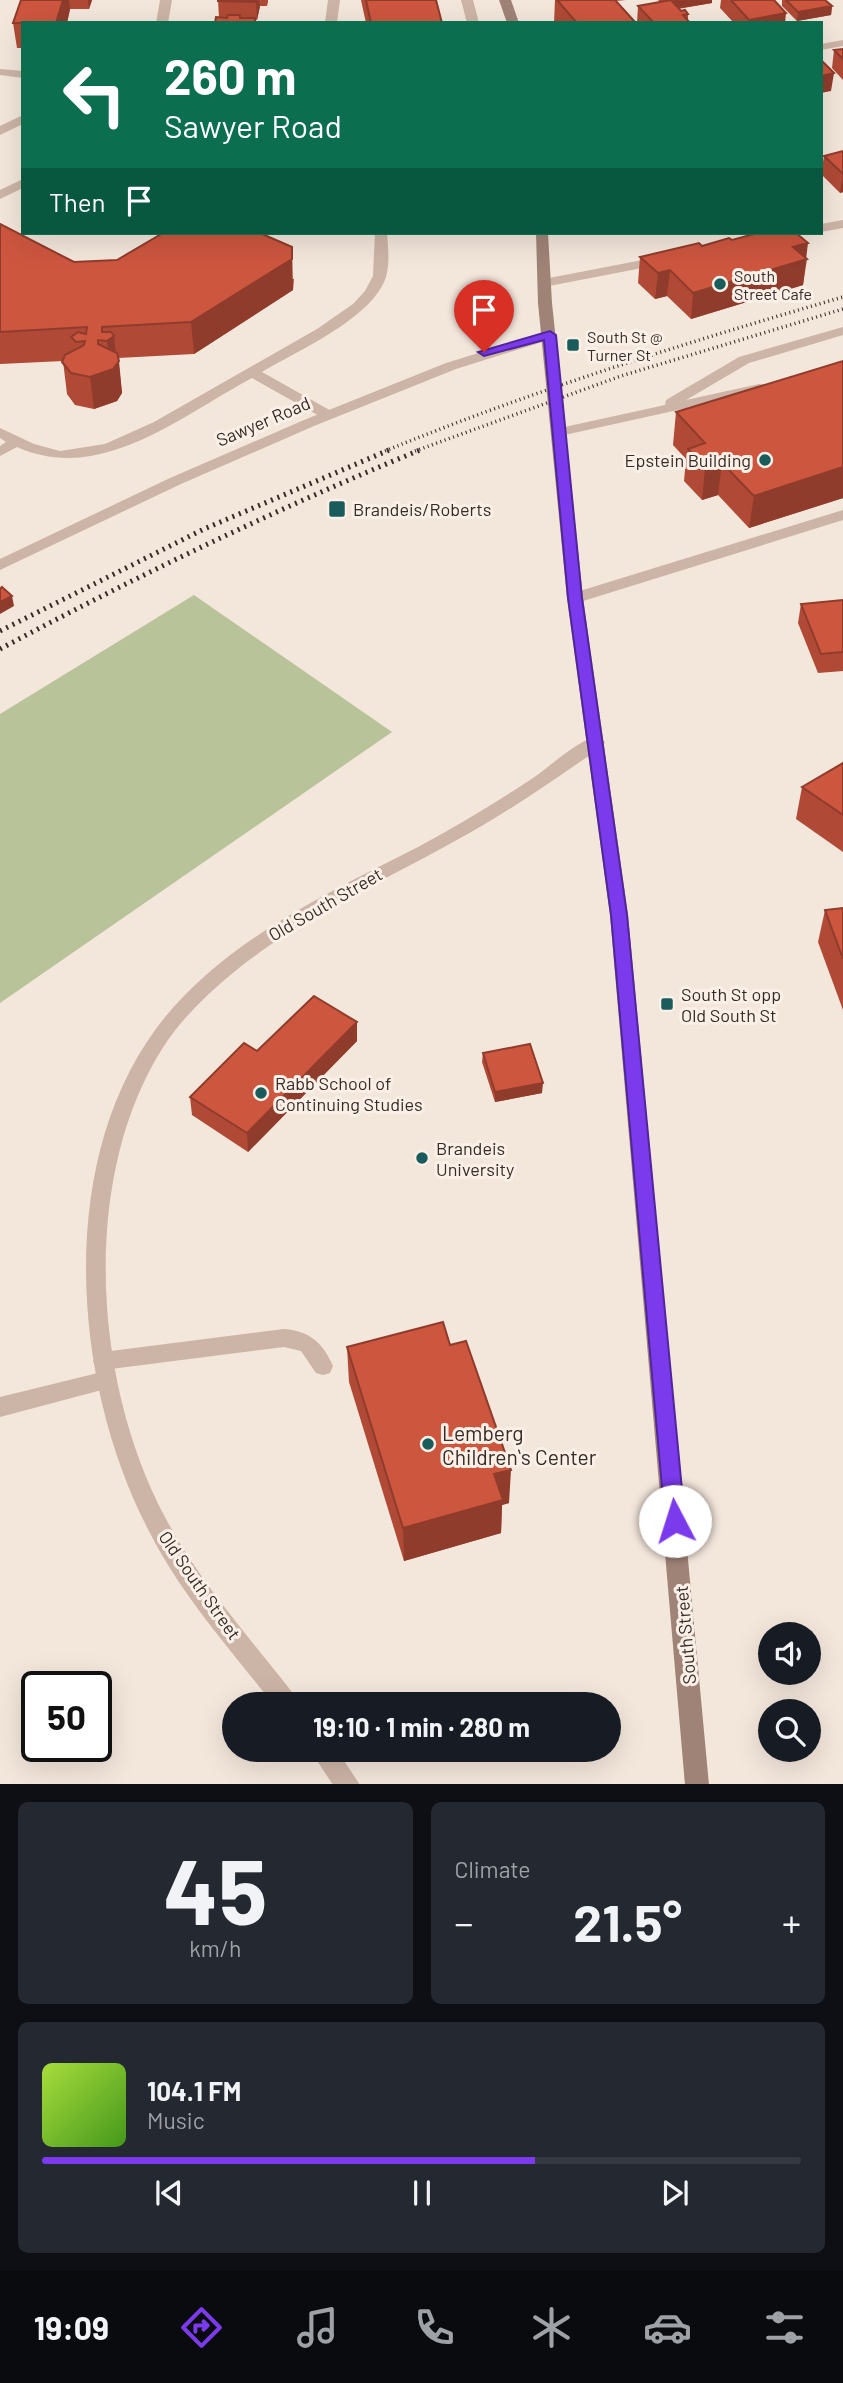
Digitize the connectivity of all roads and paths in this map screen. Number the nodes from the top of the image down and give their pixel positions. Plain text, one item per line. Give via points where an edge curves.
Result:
1 (166, 0) edge
2 (334, 0) edge
3 (467, 0) edge
4 (505, 0) edge
5 (162, 21) edge
6 (331, 21) edge
7 (472, 21) edge
8 (512, 21) edge
9 (843, 43) edge
10 (823, 47) edge
11 (0, 72) edge
12 (21, 75) edge
13 (0, 114) edge
14 (21, 118) edge
15 (21, 119) edge
16 (0, 131) edge
17 (21, 184) edge
18 (0, 195) edge
19 (843, 224) edge
20 (823, 229) edge
21 (381, 235) edge
22 (542, 235) edge
23 (676, 257) edge
24 (544, 283) junction
25 (843, 331) edge
26 (550, 335) junction
27 (252, 372) junction
28 (768, 386) edge
29 (328, 415) junction
30 (645, 415) junction
31 (0, 432) edge
32 (560, 432) junction
33 (16, 442) junction
34 (0, 452) edge
35 (843, 515) edge
36 (0, 565) edge
37 (575, 598) junction
38 (597, 742) junction
39 (323, 1366) dead end
40 (105, 1370) junction
41 (0, 1407) edge
42 (278, 1692) edge
43 (331, 1762) edge
44 (348, 1784) edge
45 (697, 1784) edge

1 - 5 street
2 - 6 street
3 - 7 street
4 - 8 main road
9 - 10 street
11 - 12 street
13 - 14 street
15 - 16 street
17 - 18 street
19 - 20 street
21 - 27 street via 380,278 372,295
22 - 24 main road, South Street
23 - 24 street
24 - 26 main road, South Street
25 - 30 street via 744,360
26 - 29 street, Sawyer Road via 484,352
26 - 32 main road, South Street
27 - 29 street
27 - 33 street via 111,448 60,456
28 - 30 street
29 - 36 street, Sawyer Road
30 - 32 street
31 - 33 street
32 - 37 main road, South Street
33 - 34 street
35 - 37 street
37 - 38 main road, South Street
38 - 40 street, Old South Street via 453,836 306,911 264,938 189,1002 160,1038 124,1103 98,1211 95,1272
38 - 45 main road, South Street via 619,915
39 - 40 street via 300,1338 284,1338
40 - 41 street
40 - 42 street, Old South Street via 129,1457 157,1523 187,1573
43 - 44 street

